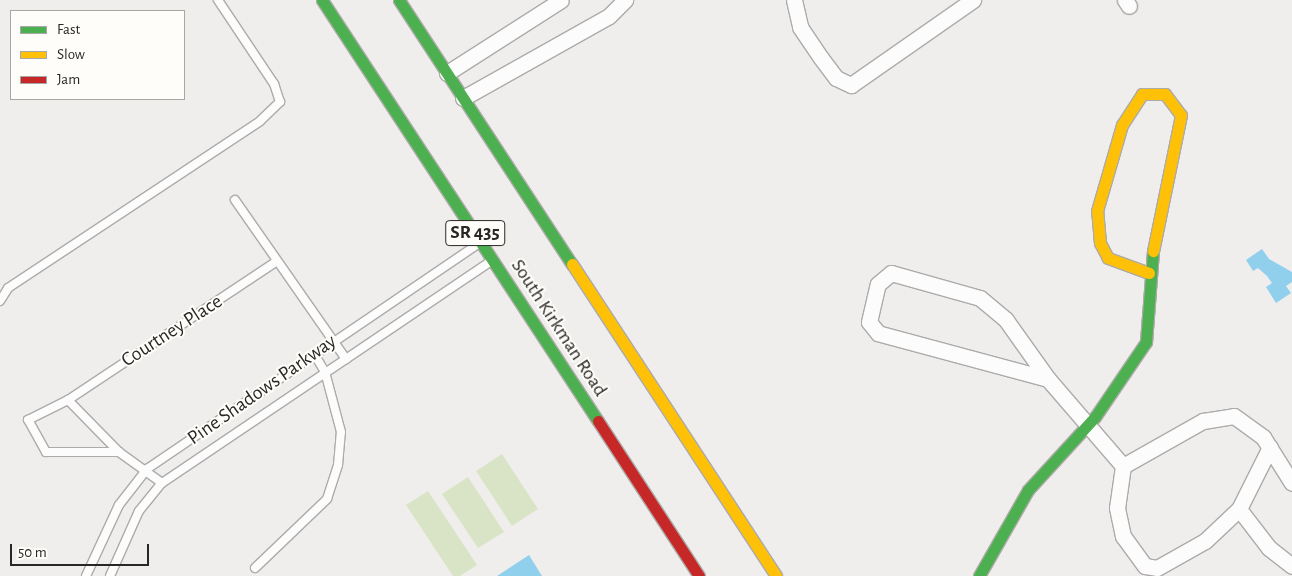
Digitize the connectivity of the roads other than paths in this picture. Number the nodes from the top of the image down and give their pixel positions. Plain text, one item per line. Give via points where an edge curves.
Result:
1 (218, 0) edge
2 (322, 0) edge
3 (399, 0) edge
4 (561, 0) edge
5 (625, 0) edge
6 (794, 0) edge
7 (973, 0) edge
8 (447, 73) junction
9 (463, 98) junction
10 (235, 200) dead end
11 (480, 242) junction
12 (493, 260) junction
13 (276, 262) junction
14 (1149, 274) junction
15 (0, 301) edge
16 (333, 341) junction
17 (314, 354) junction
18 (346, 359) junction
19 (326, 372) junction
20 (1048, 379) junction
21 (68, 400) junction
22 (1086, 426) junction
23 (1270, 448) junction
24 (119, 452) junction
25 (1122, 466) junction
26 (147, 470) junction
27 (162, 483) junction
28 (1292, 483) edge
29 (1239, 509) junction
30 (1292, 566) edge
31 (255, 568) dead end
32 (86, 576) edge
33 (110, 576) edge
34 (699, 576) edge
35 (776, 576) edge
36 (979, 576) edge

1 - 15 lane via 274,84 280,102 260,121 8,288
2 - 11 main road, South Kirkman Road / SR 435
3 - 8 main road, SR 435
4 - 8 street
5 - 9 street via 609,16
6 - 7 street via 800,27 836,78 850,85
8 - 9 main road, SR 435
9 - 35 main road, SR 435
10 - 13 lane
11 - 12 main road, South Kirkman Road / SR 435
11 - 16 lane, Pine Shadows Parkway
12 - 18 lane, Pine Shadows Parkway
12 - 34 main road, South Kirkman Road / SR 435
13 - 16 lane
13 - 21 lane, Courtney Place
14 - 14 main road via 1181,115 1165,94 1142,94 1122,125 1097,211 1100,243 1108,258
14 - 22 main road via 1152,307 1146,342 1125,379
16 - 17 lane, Pine Shadows Parkway
16 - 18 lane
17 - 19 lane
17 - 26 lane, Pine Shadows Parkway
18 - 19 lane, Pine Shadows Parkway
19 - 27 lane, Pine Shadows Parkway
19 - 31 lane via 342,432 327,499
20 - 20 street via 1006,320 980,298 891,273 878,284 869,322 878,333
20 - 22 street
21 - 24 lane
21 - 24 lane, Courtney Place via 28,420 46,452
22 - 25 street
22 - 36 main road via 1028,490
23 - 25 street via 1263,437 1234,416 1203,422
23 - 28 street
23 - 29 street
24 - 26 lane
25 - 29 street via 1117,508 1123,536 1145,566 1170,564 1205,541
26 - 27 lane
26 - 32 lane, Pine Shadows Parkway via 119,504
27 - 33 lane, Pine Shadows Parkway via 139,511
29 - 30 street via 1269,548

